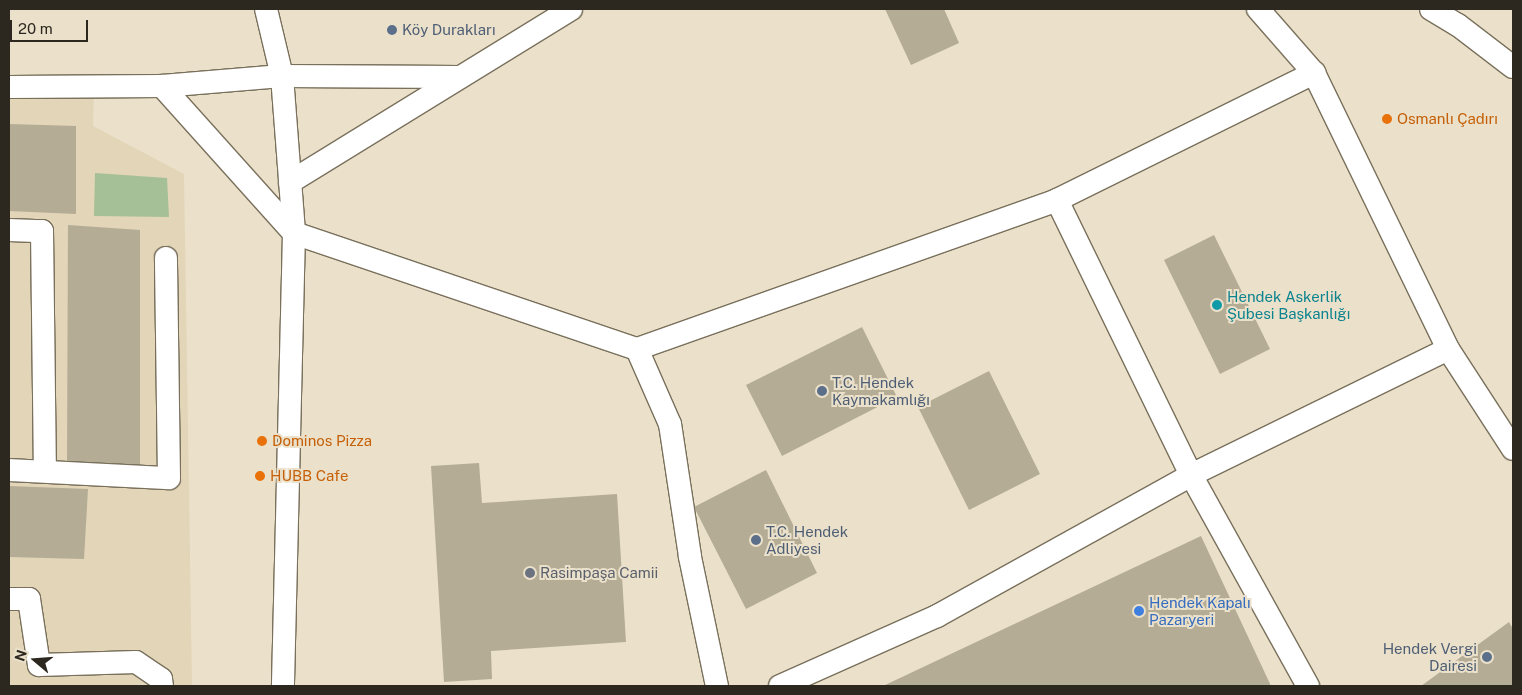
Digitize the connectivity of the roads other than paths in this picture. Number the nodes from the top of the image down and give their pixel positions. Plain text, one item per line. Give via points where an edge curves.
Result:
1 (266, 9) edge
2 (571, 9) edge
3 (1258, 9) edge
4 (1431, 9) edge
5 (1513, 68) edge
6 (1314, 74) junction
7 (282, 76) junction
8 (460, 77) junction
9 (162, 86) junction
10 (9, 87) edge
11 (290, 182) junction
12 (1057, 200) junction
13 (9, 230) edge
14 (294, 233) junction
15 (166, 258) dead end
16 (638, 349) junction
17 (1448, 349) junction
18 (1513, 449) edge
19 (9, 470) edge
20 (45, 471) junction
21 (1191, 475) junction
22 (9, 599) edge
23 (162, 686) edge
24 (283, 686) edge
25 (717, 686) edge
26 (780, 686) edge
27 (1308, 686) edge

1 - 7 street
2 - 8 street
3 - 6 street
4 - 5 street via 1458,25
6 - 12 street
6 - 17 street
7 - 8 street
7 - 9 street
7 - 11 street
8 - 11 street
9 - 10 street
9 - 14 street
11 - 14 street
12 - 16 street
12 - 21 street
13 - 20 street via 42,231
14 - 16 street
14 - 24 street
15 - 20 street via 169,478
16 - 25 street via 670,424 690,557
17 - 18 street
17 - 21 street
19 - 20 street
21 - 26 street via 937,616
21 - 27 street
22 - 23 street via 29,598 39,665 136,662 161,679

